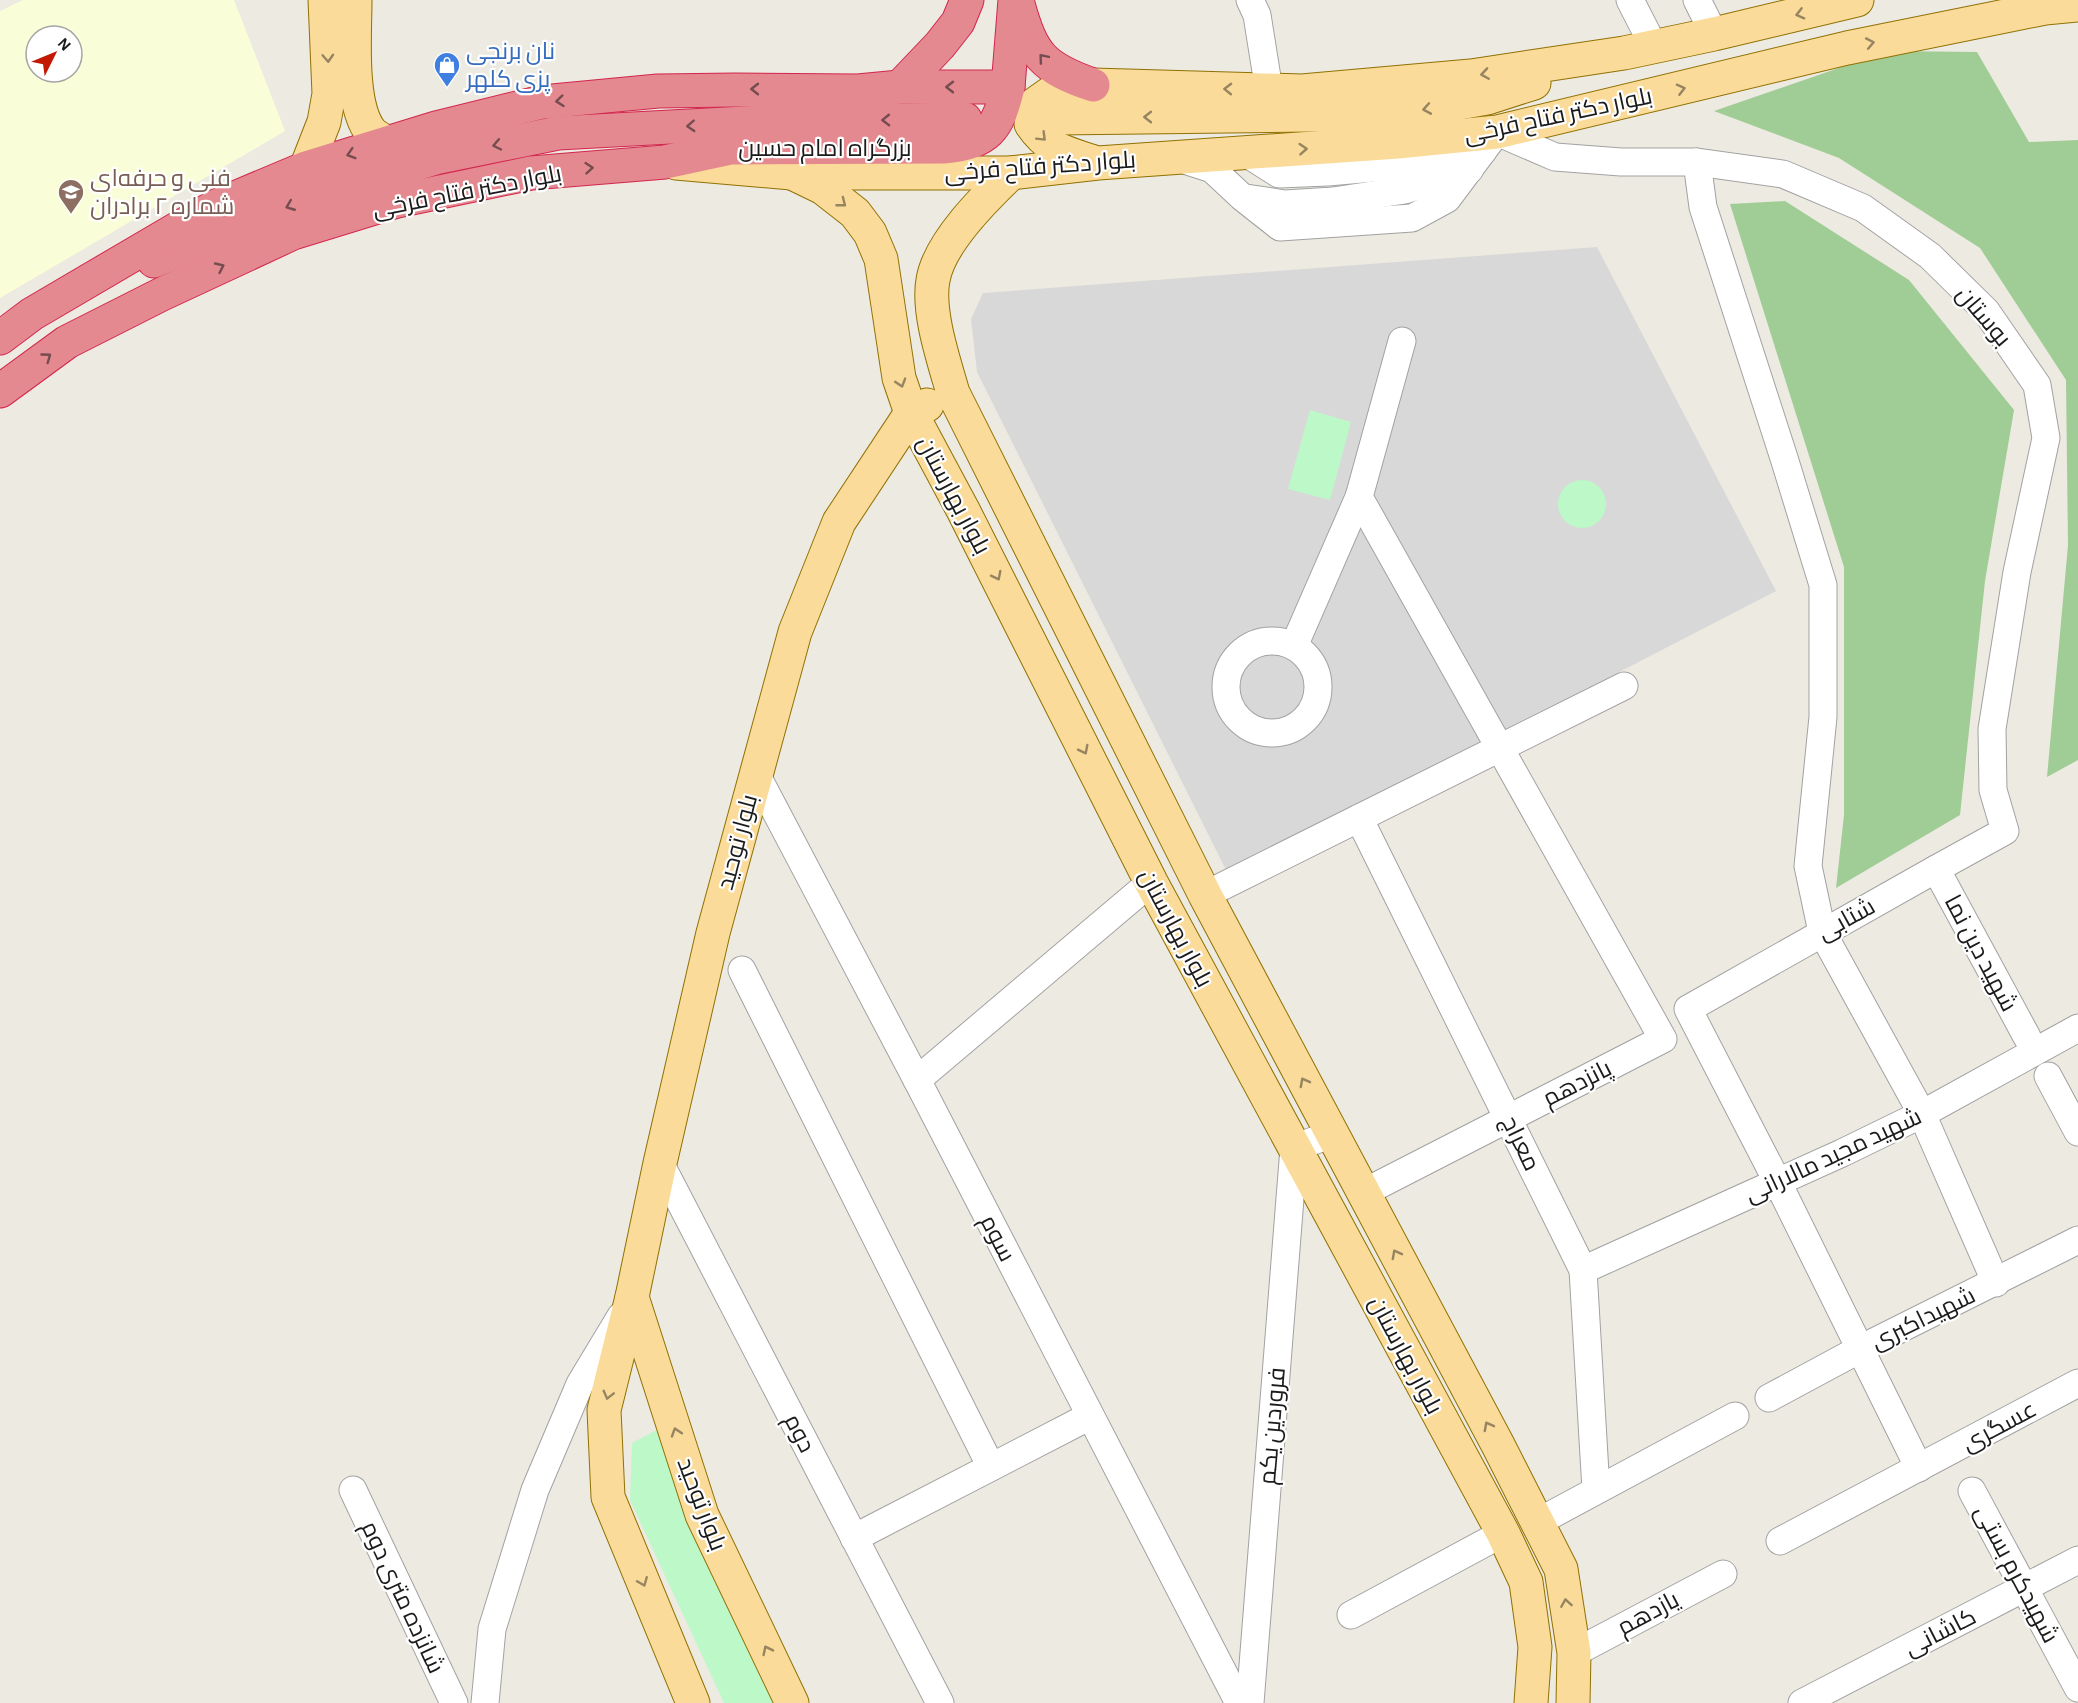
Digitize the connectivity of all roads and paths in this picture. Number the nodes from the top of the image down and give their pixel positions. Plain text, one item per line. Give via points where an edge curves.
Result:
1 (326, 0) edge
2 (355, 0) edge
3 (967, 0) edge
4 (1016, 0) edge
5 (1250, 0) edge
6 (1630, 0) edge
7 (1697, 0) edge
8 (1857, 0) edge
9 (2078, 5) edge
10 (1714, 34) junction
11 (1639, 50) junction
12 (1093, 85) junction
13 (900, 87) junction
14 (1008, 87) junction
15 (1269, 90) junction
16 (1057, 118) dead end
17 (965, 119) dead end
18 (386, 143) junction
19 (1484, 150) junction
20 (1177, 157) junction
21 (665, 162) junction
22 (1697, 162) junction
23 (1098, 163) junction
24 (306, 168) junction
25 (792, 173) junction
26 (1011, 173) junction
27 (32, 314) junction
28 (0, 338) edge
29 (1402, 341) dead end
30 (0, 391) edge
31 (953, 393) junction
32 (911, 413) junction
33 (1359, 497) junction
34 (1294, 646) dead end
35 (1624, 686) dead end
36 (1500, 748) junction
37 (756, 774) junction
38 (1359, 818) junction
39 (2005, 831) joint
40 (1936, 868) junction
41 (1151, 882) junction
42 (1205, 895) junction
43 (1822, 932) junction
44 (742, 970) dead end
45 (2078, 1028) edge
46 (2027, 1037) dead end
47 (2048, 1076) dead end
48 (917, 1080) junction
49 (1922, 1114) junction
50 (1509, 1118) junction
51 (2078, 1132) edge
52 (1332, 1134) junction
53 (1294, 1149) junction
54 (660, 1163) junction
55 (1777, 1182) junction
56 (1363, 1193) junction
57 (2078, 1240) edge
58 (1583, 1270) junction
59 (1996, 1283) junction
60 (632, 1297) junction
61 (1860, 1349) junction
62 (2078, 1383) edge
63 (1769, 1398) dead end
64 (1090, 1416) junction
65 (1735, 1416) dead end
66 (991, 1467) junction
67 (1919, 1468) junction
68 (353, 1490) dead end
69 (1596, 1490) junction
70 (1972, 1491) dead end
71 (1538, 1522) junction
72 (1503, 1533) junction
73 (854, 1538) junction
74 (1780, 1541) dead end
75 (2078, 1560) edge
76 (1723, 1574) dead end
77 (2025, 1588) junction
78 (1351, 1615) dead end
79 (1574, 1653) junction
80 (2078, 1688) edge
81 (454, 1703) edge
82 (485, 1703) edge
83 (693, 1703) edge
84 (792, 1703) edge
85 (940, 1703) edge
86 (1239, 1703) edge
87 (1250, 1703) edge
88 (1531, 1703) edge
89 (1573, 1703) edge
90 (1802, 1703) edge

1 -> 24 main road via 328,101
2 - 18 main road via 357,95 371,132
3 - 13 highway via 958,22
12 -> 4 highway via 1066,76 1043,60 1028,38
4 - 14 highway, بزرگراه امام حسین
5 - 15 street via 1257,15
6 - 11 street
7 - 10 street
8 -> 10 main road, بلوار دکتر فتاح فرخی
19 -> 9 main road, بلوار دکتر فتاح فرخی via 1847,48 2045,8
10 - 11 main road, بلوار دکتر فتاح فرخی
11 -> 15 main road, بلوار دکتر فتاح فرخی via 1471,76
11 -> 16 main road via 1487,98 1398,114
15 -> 12 main road, بلوار دکتر فتاح فرخی
12 -> 23 main road, بلوار دکتر فتاح فرخی via 1052,92 1035,104 1031,124 1041,138 1059,151
14 -> 13 highway
13 -> 18 highway via 858,91 658,92 542,102
14 - 21 highway, بزرگراه امام حسین via 994,126 976,142 964,146 730,148
17 -> 27 highway via 764,122 558,133 439,157 322,192
18 -> 24 highway
19 - 20 main road, بلوار دکتر فتاح فرخی via 1398,142
19 - 20 street via 1447,199 1412,218 1280,227 1212,169
19 - 22 street, بوستان via 1621,162
20 - 23 main road, بلوار دکتر فتاح فرخی
21 - 25 main road, بلوار دکتر فتاح فرخی
30 -> 21 highway, بلوار دکتر فتاح فرخی via 67,342 293,233 397,201 531,173
22 - 39 street, بوستان via 1783,174 1863,208 1930,256 1986,311 2037,385 2046,438 2017,572 1992,729 1993,790
22 - 43 street via 1702,207 1823,585 1823,717 1808,866
23 - 26 main road, بلوار دکتر فتاح فرخی
24 - 27 highway via 216,206
25 - 26 main road, بلوار دکتر فتاح فرخی
25 -> 32 main road, بلوار بهارستان via 831,194 855,213 870,233 880,258 899,378
26 - 31 main road, بلوار بهارستان via 971,212 940,258 933,279 940,347
27 - 28 highway
29 - 33 street
31 - 32 main road
31 - 42 main road, بلوار بهارستان
32 - 37 main road, بلوار توحید via 839,522 795,632
32 -> 41 main road, بلوار بهارستان
33 - 34 street
33 - 36 street
35 - 36 street
36 - 38 street
36 - 50 street, پانزدهم via 1663,1039
37 - 48 street, سوم
37 - 54 main road, بلوار توحید via 713,933
38 - 42 street
38 - 50 street, معراج
39 - 40 street, شتابی
40 - 43 street, شتابی
40 - 46 street, شهید دین نما
41 - 48 street
41 - 53 main road, بلوار بهارستان
52 -> 42 main road, بلوار بهارستان
43 - 49 street
43 - 55 street, شتابی via 1688,1009
44 - 66 street
45 - 49 street, شهید مجید مالارانی
47 - 51 street
48 - 64 street, سوم
49 - 55 street, شهید مجید مالارانی
49 - 59 street
50 - 56 street, پانزدهم
50 - 58 street, معراج
52 - 53 street
52 - 56 main road, بلوار بهارستان
53 - 72 main road, بلوار بهارستان
53 - 87 street, فروردین یکم
54 - 60 main road, بلوار توحید
54 - 73 street, دوم
55 - 58 street, شهید مجید مالارانی
55 - 61 street
71 -> 56 main road, بلوار بهارستان
57 - 59 street, شهیداکبری
58 - 69 street, معراج
59 - 61 street, شهیداکبری
60 - 82 street via 580,1384 535,1490 492,1629
60 -> 83 main road, بلوار توحید via 604,1410 608,1497
84 -> 60 main road, بلوار توحید via 702,1515
61 - 63 street, شهیداکبری
61 - 67 street
62 - 67 street, عسگری
64 - 66 street
64 - 86 street, سوم
65 - 69 street
66 - 73 street
67 - 74 street
68 - 81 street, شانزده متری دوم
69 - 71 street
70 - 77 street, شهیدکرم بستی
79 -> 71 main road, بلوار بهارستان via 1561,1569
72 - 78 street
72 - 88 main road, بلوار بهارستان via 1526,1582 1535,1647
73 - 85 street, دوم
75 - 77 street, کاشانی
76 - 79 street, یازدهم
77 - 80 street, شهیدکرم بستی
77 - 90 street, کاشانی
79 - 89 main road, بلوار بهارستان

